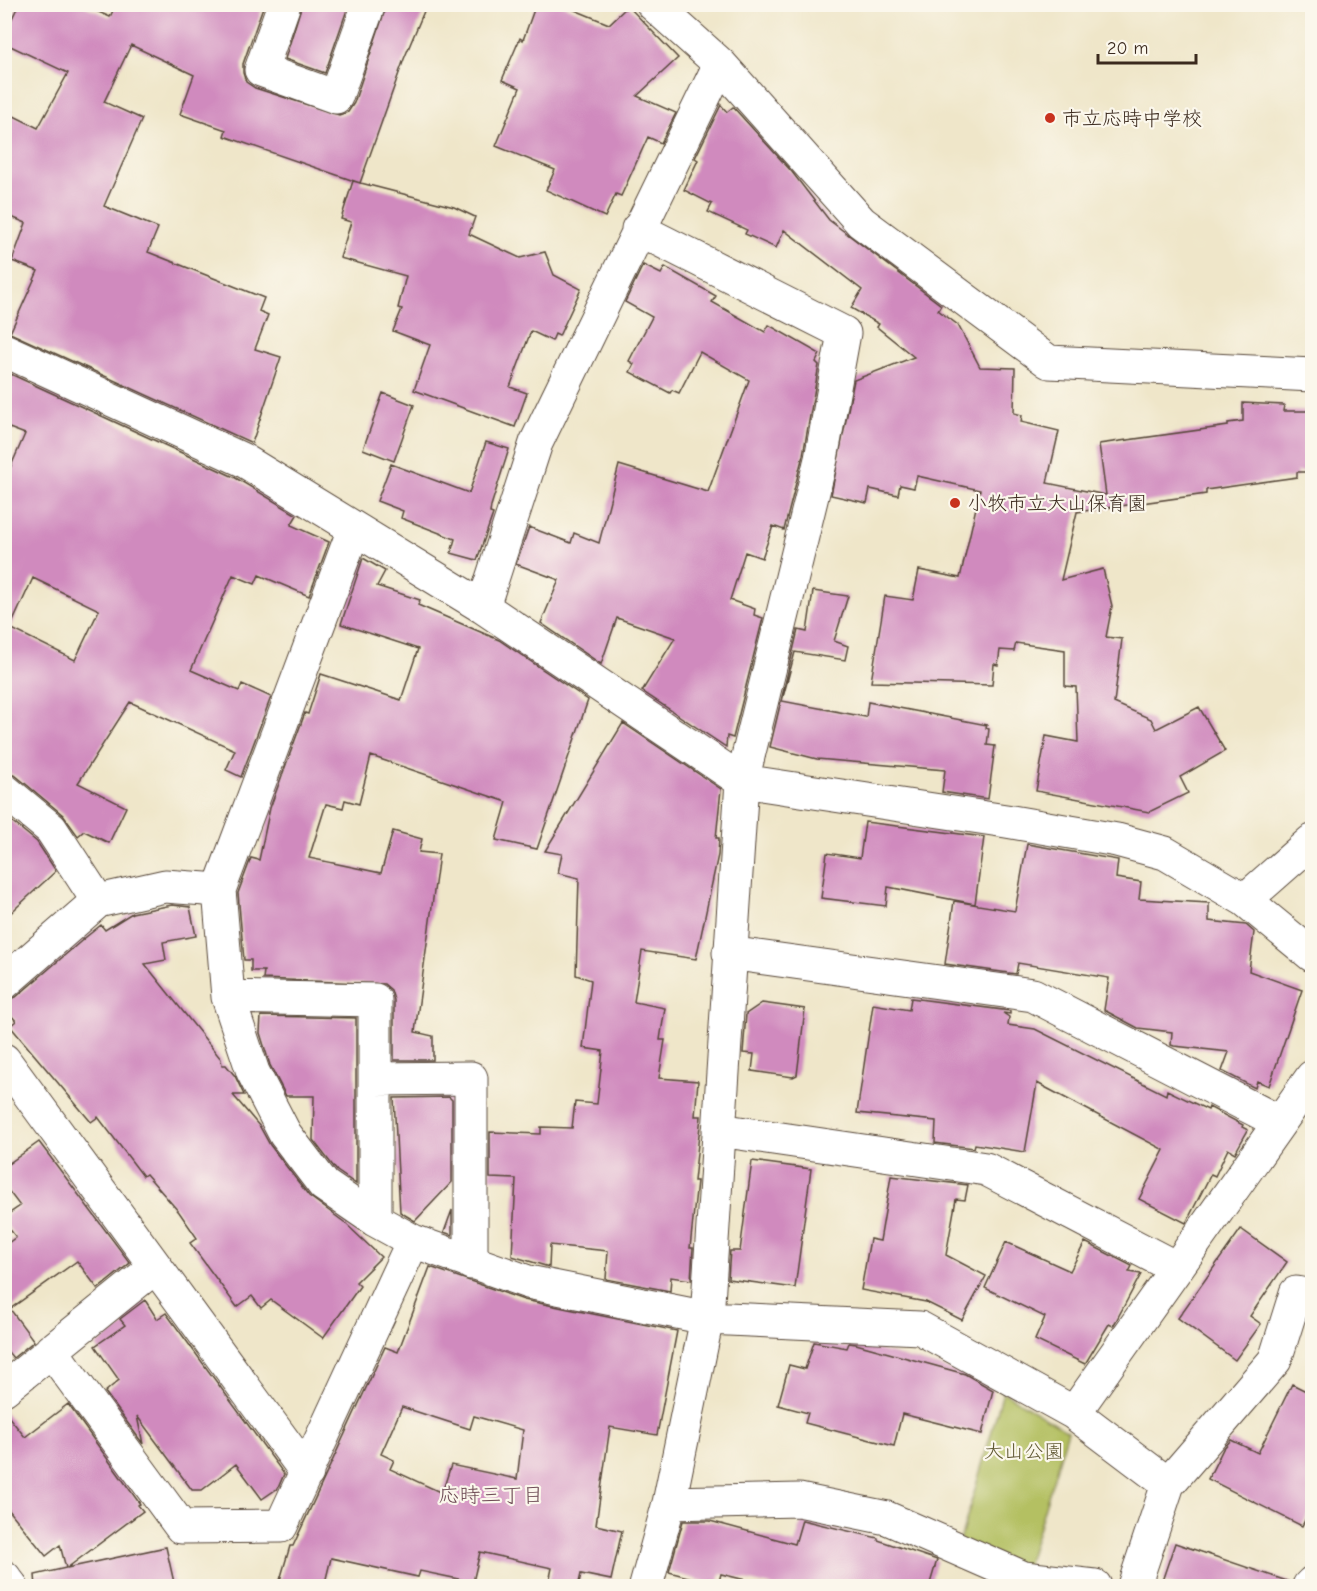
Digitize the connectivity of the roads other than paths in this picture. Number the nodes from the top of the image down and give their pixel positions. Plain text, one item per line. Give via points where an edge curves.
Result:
1 (284, 4) edge
2 (369, 4) edge
3 (653, 4) edge
4 (720, 64) junction
5 (638, 229) junction
6 (4, 350) edge
7 (1312, 375) edge
8 (354, 529) junction
9 (483, 607) junction
10 (742, 781) junction
11 (4, 790) edge
12 (1312, 841) edge
13 (219, 890) junction
14 (1245, 900) junction
15 (98, 901) junction
16 (729, 953) junction
17 (1312, 955) edge
18 (4, 983) edge
19 (228, 997) junction
20 (4, 1060) edge
21 (1312, 1077) edge
22 (375, 1079) junction
23 (1279, 1122) junction
24 (719, 1130) junction
25 (375, 1220) junction
26 (413, 1241) junction
27 (471, 1263) junction
28 (154, 1268) junction
29 (1176, 1268) junction
30 (1312, 1296) edge
31 (707, 1318) junction
32 (51, 1350) junction
33 (4, 1389) edge
34 (1074, 1413) junction
35 (307, 1473) junction
36 (1168, 1484) junction
37 (669, 1503) junction
38 (4, 1577) edge
39 (1312, 1583) edge
40 (11, 1587) edge
41 (646, 1587) edge
42 (1095, 1587) edge
43 (1134, 1587) edge
44 (1309, 1587) edge

1 - 2 street via 261,70 336,97
3 - 4 street
4 - 5 street
4 - 7 street via 861,222 1049,362
5 - 9 street via 536,443
5 - 10 street via 844,333 821,459
6 - 8 street via 243,460
8 - 9 street
8 - 13 street
9 - 10 street
10 - 14 street via 1117,840 1165,853
10 - 16 street
11 - 15 street via 51,829
12 - 14 street
13 - 15 street via 165,886
13 - 19 street
14 - 17 street
15 - 18 street
16 - 23 street via 1033,995
16 - 24 street
19 - 22 street via 375,1000
19 - 25 street via 253,1072 285,1134 324,1185
20 - 28 street
21 - 23 street
22 - 25 street
22 - 27 street via 471,1078
23 - 29 street
24 - 29 street via 986,1169
24 - 31 street
25 - 26 street
26 - 27 street
26 - 35 street
27 - 31 street via 528,1282
28 - 32 street
28 - 35 street
29 - 34 street
30 - 36 street via 1296,1293 1275,1360
31 - 34 street via 921,1328
31 - 37 street
32 - 33 street
32 - 35 street via 181,1527 281,1526
34 - 36 street
36 - 43 street
37 - 41 street
37 - 42 street via 810,1502 886,1518 1024,1578
38 - 40 street
39 - 44 street

